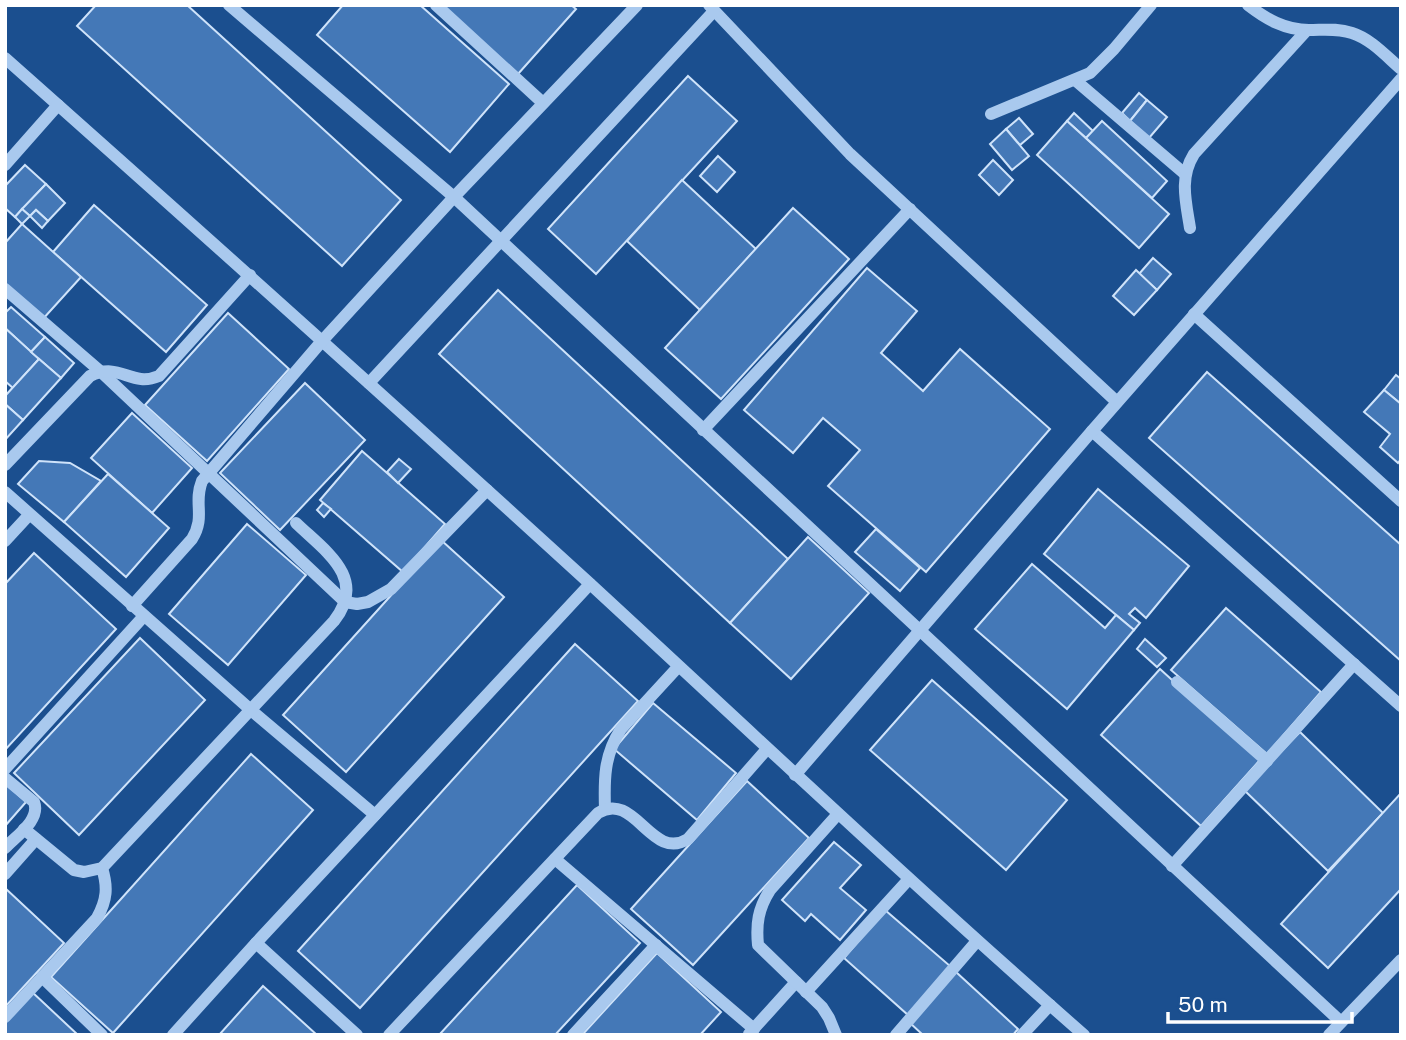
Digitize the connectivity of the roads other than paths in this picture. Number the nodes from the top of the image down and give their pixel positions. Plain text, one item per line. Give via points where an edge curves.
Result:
1 (229, 5) edge
2 (436, 5) edge
3 (636, 5) edge
4 (1151, 5) edge
5 (1248, 5) edge
6 (712, 8) edge
7 (1307, 30) junction
8 (5, 58) edge
9 (1401, 69) edge
10 (1401, 79) edge
11 (1075, 80) junction
12 (543, 103) junction
13 (58, 105) junction
14 (991, 114) dead end
15 (5, 165) edge
16 (1185, 174) junction
17 (454, 198) junction
18 (910, 209) junction
19 (1190, 228) dead end
20 (500, 241) junction
21 (250, 275) junction
22 (7, 295) edge
23 (1194, 314) junction
24 (322, 341) junction
25 (100, 371) junction
26 (369, 383) junction
27 (1117, 402) junction
28 (703, 430) junction
29 (1091, 431) junction
30 (5, 465) edge
31 (208, 474) junction
32 (487, 490) junction
33 (5, 492) edge
34 (1401, 501) edge
35 (29, 515) junction
36 (296, 523) dead end
37 (5, 541) edge
38 (590, 584) junction
39 (345, 602) junction
40 (132, 606) junction
41 (144, 615) junction
42 (919, 631) junction
43 (1354, 664) junction
44 (678, 667) junction
45 (1177, 682) dead end
46 (1401, 706) edge
47 (252, 711) junction
48 (767, 749) junction
49 (1267, 761) junction
50 (5, 769) edge
51 (795, 775) junction
52 (5, 778) edge
53 (605, 809) junction
54 (838, 814) junction
55 (375, 815) junction
56 (24, 829) junction
57 (36, 839) junction
58 (5, 848) edge
59 (555, 859) junction
60 (1172, 866) junction
61 (103, 868) junction
62 (5, 874) edge
63 (909, 879) junction
64 (976, 941) junction
65 (256, 943) junction
66 (656, 945) junction
67 (1401, 960) edge
68 (42, 977) junction
69 (796, 982) junction
70 (806, 992) junction
71 (1050, 1005) junction
72 (5, 1017) edge
73 (1341, 1022) junction
74 (751, 1032) edge
75 (102, 1035) edge
76 (173, 1035) edge
77 (357, 1035) edge
78 (389, 1035) edge
79 (573, 1035) edge
80 (836, 1035) edge
81 (896, 1035) edge
82 (1022, 1035) edge
83 (1084, 1035) edge
84 (1329, 1035) edge

1 - 17 street
2 - 12 street
3 - 12 street
4 - 11 street via 1102,62
5 - 7 street via 1276,23
6 - 18 street via 850,154
6 - 20 street
7 - 9 street via 1356,34
7 - 16 street via 1194,154
8 - 13 street
10 - 23 street
11 - 14 street
11 - 16 street
12 - 17 street
13 - 15 street
13 - 21 street
16 - 19 street
17 - 20 street
17 - 24 street
18 - 27 street
18 - 28 street
20 - 26 street
20 - 28 street
21 - 24 street
21 - 25 street via 159,376 140,380 121,372
22 - 25 street
23 - 27 street
23 - 34 street
24 - 26 street
24 - 31 street
25 - 30 street
25 - 31 street
26 - 32 street
27 - 29 street
28 - 42 street
29 - 42 street
29 - 43 street
31 - 39 street
31 - 40 street via 199,489 198,529
32 - 38 street
32 - 39 street via 391,589 368,602
33 - 35 street
35 - 37 street
35 - 40 street
36 - 39 street via 337,561 347,588
38 - 44 street
38 - 55 street
39 - 47 street via 334,621
40 - 41 street
41 - 47 street
41 - 50 street
42 - 51 street
42 - 60 street
43 - 46 street
43 - 49 street
44 - 48 street
44 - 53 street via 613,741 605,765
45 - 49 street
47 - 55 street
47 - 61 street
48 - 51 street
48 - 53 street via 680,844 662,842 621,809
49 - 60 street
51 - 54 street
52 - 56 street via 34,802 36,814
53 - 59 street
54 - 63 street
54 - 69 street via 770,890 758,916 758,945
55 - 65 street
56 - 57 street
56 - 58 street
57 - 61 street via 74,870
57 - 62 street
59 - 66 street
59 - 78 street
60 - 73 street
61 - 68 street via 104,906
63 - 64 street
63 - 70 street
64 - 71 street
64 - 81 street
65 - 76 street
65 - 77 street
66 - 74 street
66 - 79 street
67 - 73 street
68 - 72 street
68 - 75 street
69 - 70 street
69 - 74 street
70 - 80 street via 829,1018
71 - 82 street
71 - 83 street
73 - 84 street

